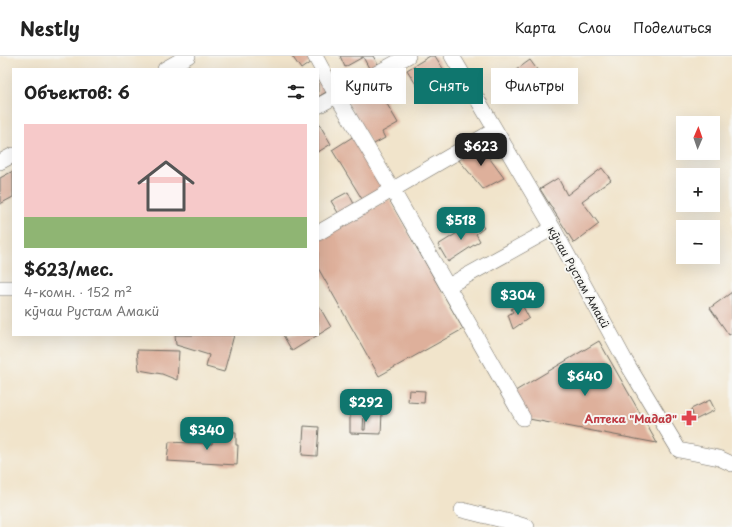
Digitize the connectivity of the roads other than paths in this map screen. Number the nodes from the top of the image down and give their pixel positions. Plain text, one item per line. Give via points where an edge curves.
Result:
1 (315, 56) edge
2 (408, 56) edge
3 (452, 56) edge
4 (185, 60) edge
5 (167, 68) edge
6 (386, 68) edge
7 (331, 86) edge
8 (331, 99) edge
9 (341, 104) edge
10 (319, 105) edge
11 (495, 130) junction
12 (12, 156) edge
13 (0, 162) edge
14 (392, 189) junction
15 (553, 228) junction
16 (319, 231) edge
17 (448, 286) junction
18 (0, 288) edge
19 (12, 288) edge
20 (523, 418) dead end
21 (732, 464) edge
22 (462, 510) dead end
23 (527, 527) edge

1 - 7 street
2 - 6 street
3 - 11 street, кӯчаи Рустам Амакӣ
4 - 5 street
8 - 10 street
9 - 14 street
11 - 14 street
11 - 15 street, кӯчаи Рустам Амакӣ
12 - 13 street
14 - 16 street
14 - 17 street
15 - 17 street
15 - 21 street, кӯчаи Рустам Амакӣ via 626,362 679,450 719,458
17 - 20 street
18 - 19 street
22 - 23 street

